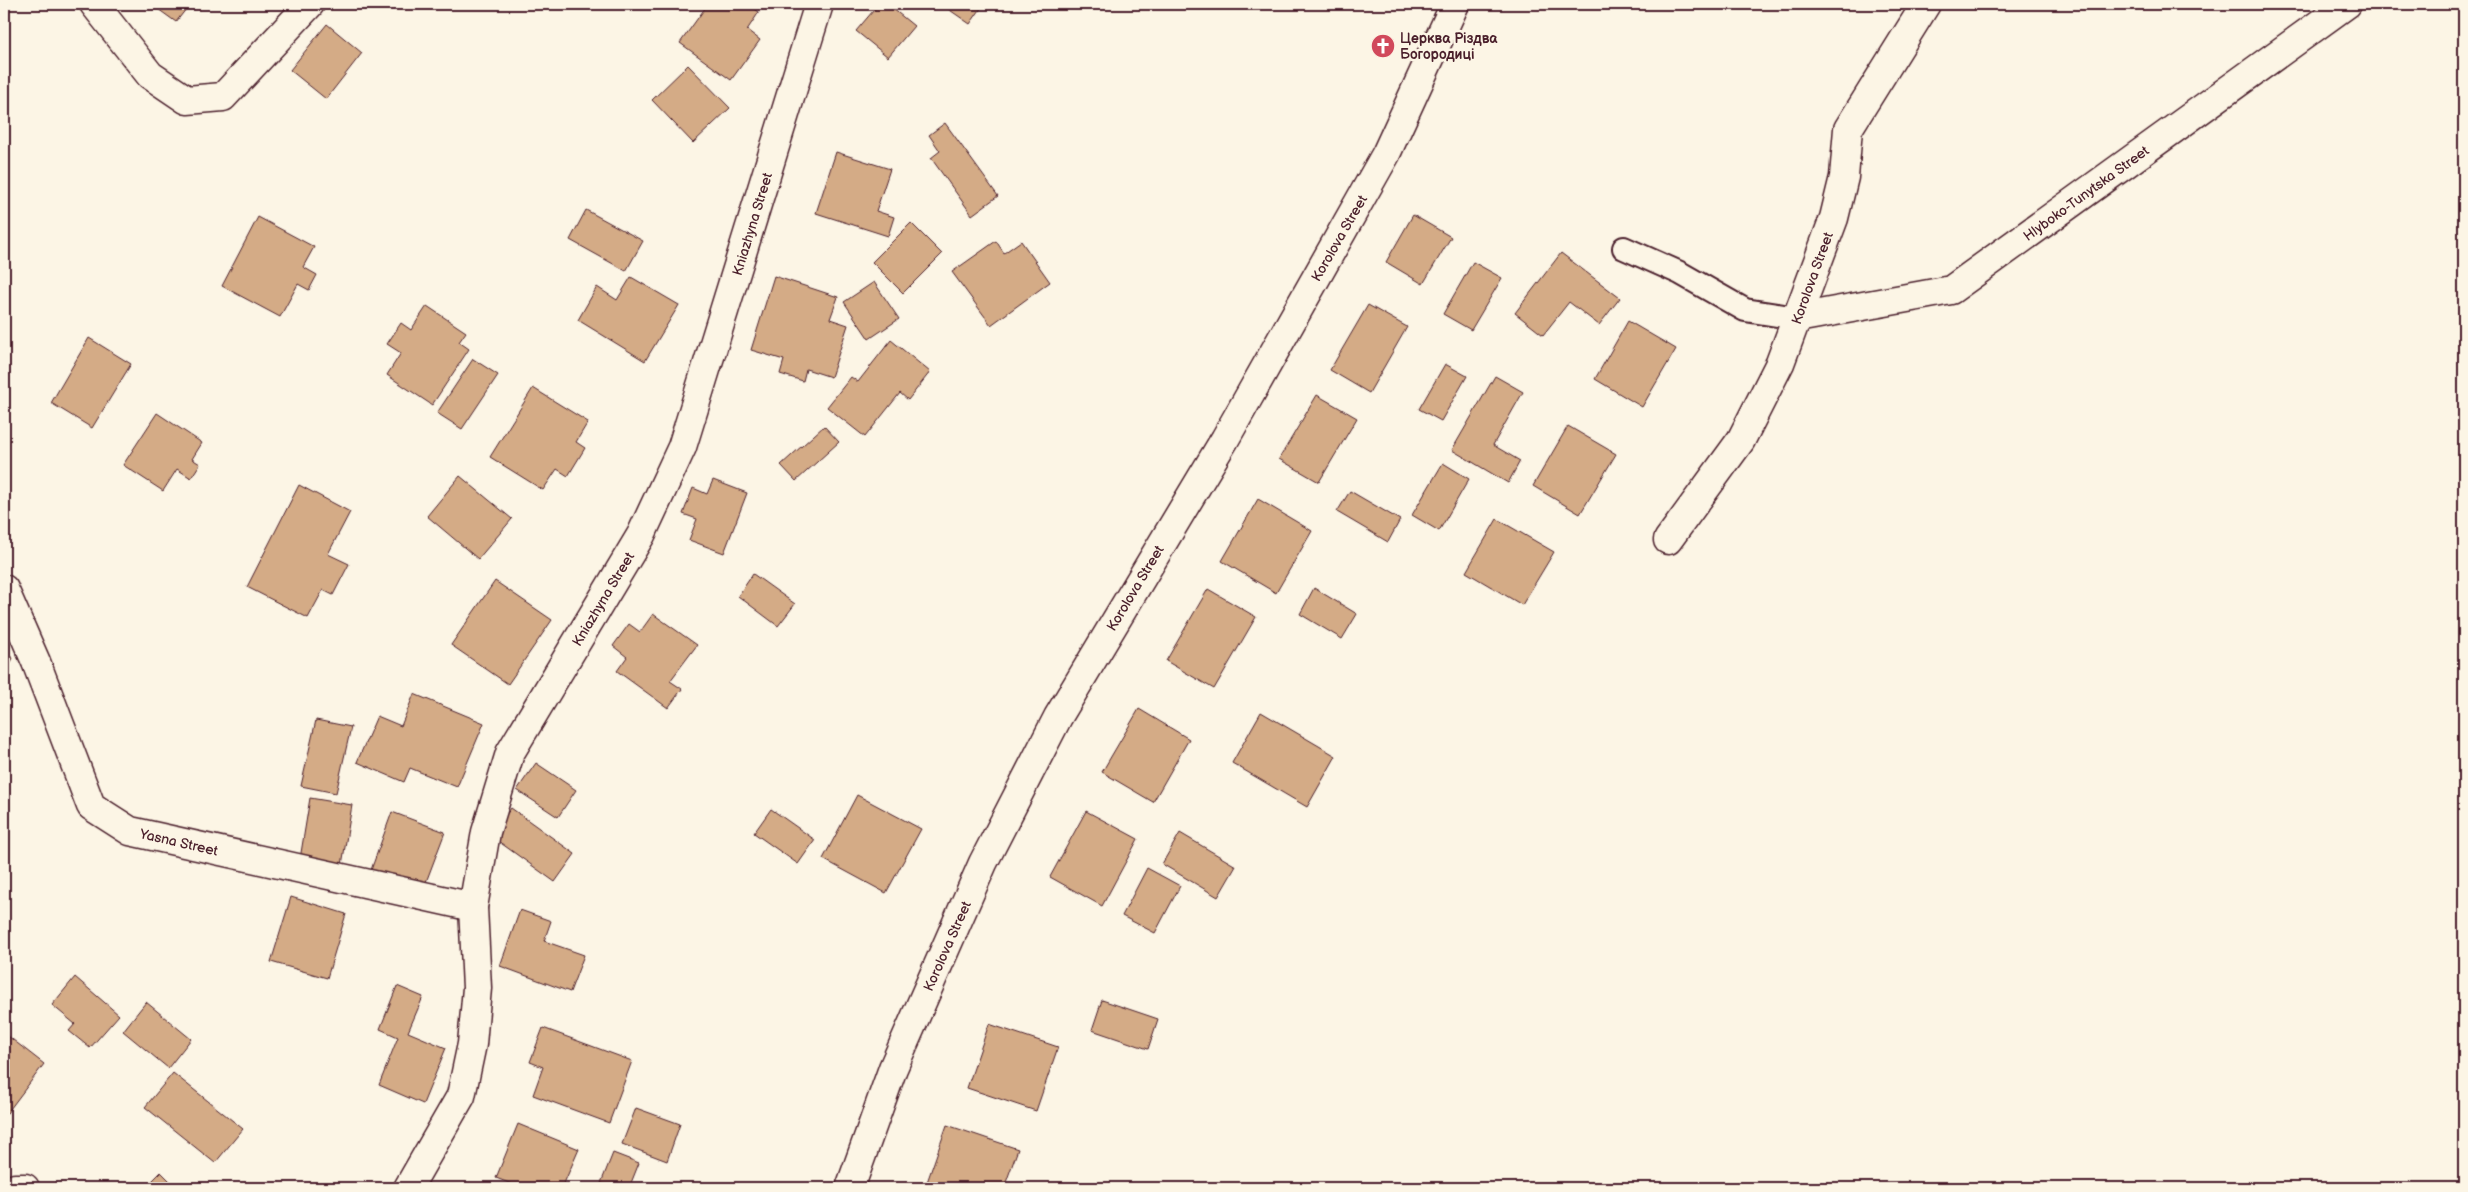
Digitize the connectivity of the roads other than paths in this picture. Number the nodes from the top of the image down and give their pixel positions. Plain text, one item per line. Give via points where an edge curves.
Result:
1 (94, 4) edge
2 (310, 4) edge
3 (819, 4) edge
4 (1455, 4) edge
5 (1926, 4) edge
6 (2347, 4) edge
7 (1624, 248) dead end
8 (1797, 318) junction
9 (1668, 540) dead end
10 (4, 589) edge
11 (473, 907) junction
12 (15, 1188) edge
13 (25, 1188) edge
14 (408, 1188) edge
15 (850, 1188) edge

1 - 2 street via 150,75 187,100 223,97
3 - 11 street, Kniazhyna Street via 682,447 641,535 510,753 486,832
4 - 15 street, Korolova Street via 1386,154 1225,439 1040,751 983,864 892,1068
5 - 8 street, Korolova Street via 1848,129 1844,177 1834,218
6 - 8 street, Hlyboko-Tunytska Street via 1951,290
7 - 8 lane via 1680,273 1745,310
8 - 9 street, Korolova Street via 1780,363 1741,440
10 - 11 street, Yasna Street via 36,662 91,806 130,831
11 - 14 street, Kniazhyna Street via 477,988 472,1044 461,1096
12 - 13 street

